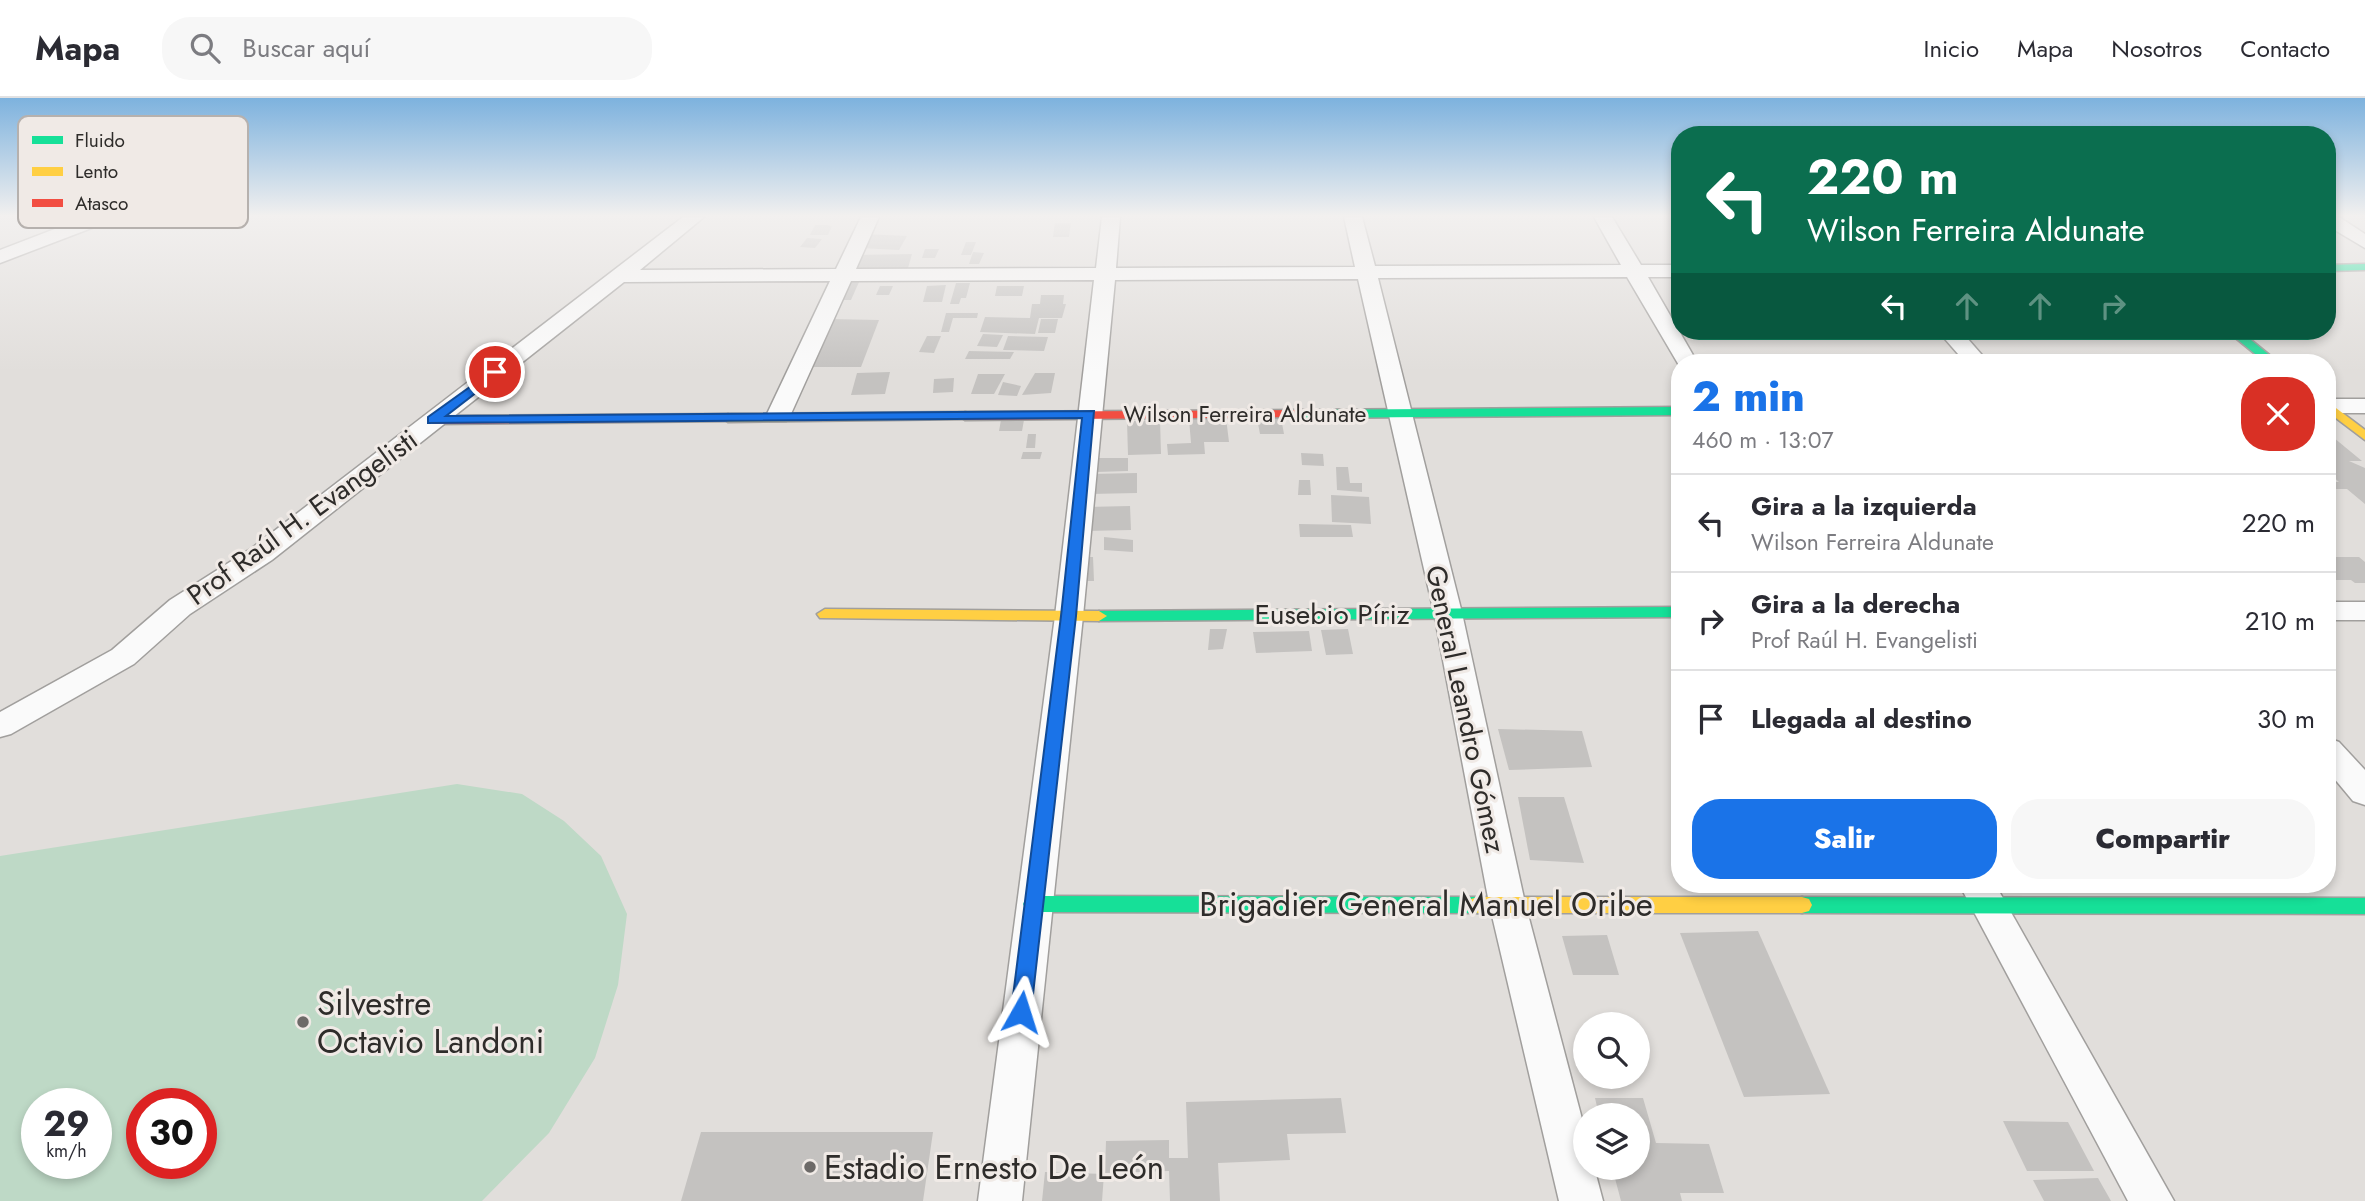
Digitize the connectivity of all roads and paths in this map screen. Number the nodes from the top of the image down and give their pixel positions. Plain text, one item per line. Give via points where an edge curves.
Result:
1 (629, 268) edge
2 (846, 268) edge
3 (1106, 268) edge
4 (1364, 268) edge
5 (1633, 271) junction
6 (1671, 271) edge
7 (1105, 275) junction
8 (1365, 275) junction
9 (619, 276) junction
10 (843, 276) junction
11 (1671, 336) edge
12 (1957, 340) edge
13 (2244, 340) edge
14 (1970, 354) edge
15 (2262, 354) edge
16 (2365, 405) edge
17 (2336, 406) edge
18 (1671, 411) edge
19 (2336, 412) edge
20 (1399, 413) junction
21 (1089, 414) junction
22 (778, 416) junction
23 (433, 420) junction
24 (2365, 436) edge
25 (2336, 611) edge
26 (2365, 611) edge
27 (1671, 612) edge
28 (825, 614) dead end
29 (1448, 614) junction
30 (1069, 616) junction
31 (0, 726) edge
32 (2336, 759) edge
33 (2365, 792) edge
34 (1984, 895) edge
35 (1507, 903) junction
36 (1033, 904) junction
37 (2365, 906) edge
38 (1000, 1201) edge
39 (1581, 1201) edge
40 (2152, 1201) edge

1 - 9 street, Prof Raúl H. Evangelisti
2 - 10 street
3 - 7 street
4 - 8 street, General Leandro Gómez
5 - 6 street
5 - 8 street
5 - 11 street
7 - 8 street
7 - 10 street
7 - 21 street
8 - 20 street, General Leandro Gómez
9 - 10 street
9 - 23 street, Prof Raúl H. Evangelisti
10 - 22 street
12 - 14 street
13 - 15 street
16 - 17 street
18 - 20 street, Wilson Ferreira Aldunate
19 - 24 street
20 - 21 street, Wilson Ferreira Aldunate
20 - 29 street, General Leandro Gómez
21 - 22 street, Wilson Ferreira Aldunate
21 - 30 street
22 - 23 street, Wilson Ferreira Aldunate
23 - 31 street, Prof Raúl H. Evangelisti via 261,554 180,607 123,657
25 - 26 street
27 - 29 street, Eusebio Píriz
28 - 30 street, Eusebio Píriz
29 - 30 street, Eusebio Píriz
29 - 35 street, General Leandro Gómez
30 - 36 street
32 - 33 street
34 - 35 street, Brigadier General Manuel Oribe
34 - 37 street, Brigadier General Manuel Oribe
34 - 40 street
35 - 36 street, Brigadier General Manuel Oribe
35 - 39 street, General Leandro Gómez
36 - 38 street

